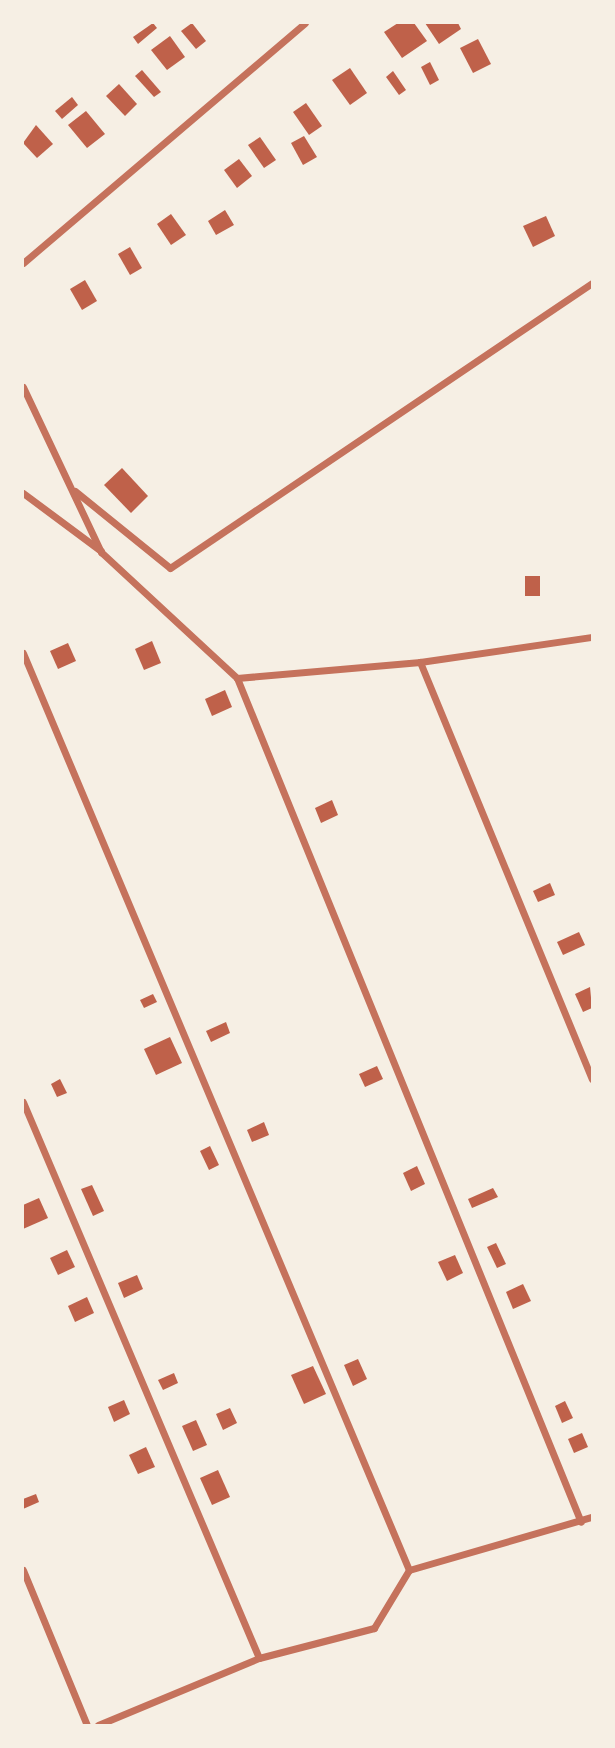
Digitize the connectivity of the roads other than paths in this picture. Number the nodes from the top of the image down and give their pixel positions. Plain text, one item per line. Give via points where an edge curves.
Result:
1 (305, 23) edge
2 (23, 263) edge
3 (592, 283) edge
4 (23, 387) edge
5 (71, 488) junction
6 (23, 493) edge
7 (101, 552) junction
8 (592, 637) edge
9 (23, 653) edge
10 (420, 662) junction
11 (237, 678) junction
12 (592, 1079) edge
13 (23, 1102) edge
14 (592, 1517) edge
15 (581, 1522) junction
16 (23, 1570) edge
17 (408, 1570) junction
18 (259, 1658) junction
19 (87, 1725) edge
20 (98, 1725) edge

1 - 2 street
3 - 5 street via 170,568
4 - 5 street
5 - 7 street
6 - 7 street
7 - 11 street
8 - 10 street
9 - 17 street
10 - 11 street
10 - 12 street
11 - 15 street
13 - 18 street
14 - 15 street
15 - 17 street
16 - 19 street
17 - 18 street via 374,1628
18 - 20 street

